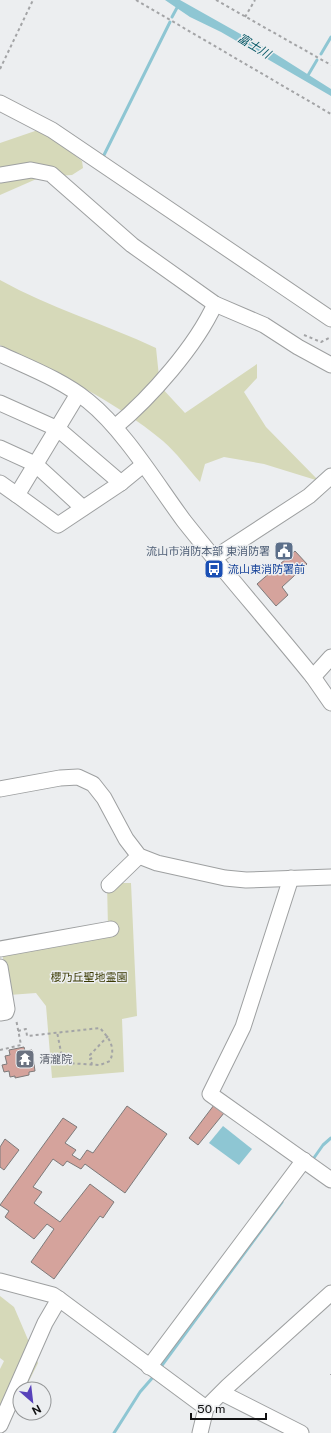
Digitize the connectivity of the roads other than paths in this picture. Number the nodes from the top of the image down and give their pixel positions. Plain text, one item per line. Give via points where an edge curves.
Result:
1 (0, 103) edge
2 (0, 175) edge
3 (216, 304) junction
4 (331, 319) edge
5 (0, 354) edge
6 (331, 365) edge
7 (78, 394) junction
8 (0, 403) edge
9 (115, 427) junction
10 (58, 429) junction
11 (0, 448) edge
12 (35, 464) junction
13 (143, 464) junction
14 (331, 476) edge
15 (0, 483) edge
16 (121, 483) junction
17 (17, 494) junction
18 (83, 508) junction
19 (214, 558) junction
20 (324, 668) edge
21 (331, 702) edge
22 (0, 789) edge
23 (139, 856) junction
24 (331, 877) edge
25 (291, 878) junction
26 (109, 885) dead end
27 (111, 929) dead end
28 (0, 949) edge
29 (0, 967) edge
30 (5, 1008) edge
31 (309, 1164) junction
32 (331, 1180) edge
33 (0, 1281) edge
34 (331, 1293) edge
35 (59, 1299) junction
36 (155, 1371) junction
37 (222, 1393) junction
38 (206, 1408) junction
39 (0, 1424) edge
40 (200, 1433) edge
41 (301, 1433) edge

1 - 4 street via 52,130
2 - 3 street via 30,170 51,174 124,238
3 - 6 street via 264,325
3 - 9 street via 207,322 163,378
5 - 7 street via 46,375
7 - 9 street
7 - 10 street
8 - 10 street
9 - 13 street
10 - 12 street
10 - 16 street
11 - 12 street
12 - 17 street
12 - 18 street
13 - 16 street
13 - 19 street
14 - 19 street via 309,496
15 - 17 street
16 - 18 street
17 - 18 street via 58,525
19 - 20 street
20 - 21 street
22 - 23 street via 78,777 92,784 104,798 126,839
23 - 25 street via 157,863 225,878
23 - 26 street
24 - 25 street
25 - 31 street via 243,1027 210,1094
27 - 28 street
29 - 30 street
31 - 32 street
31 - 36 street
33 - 35 street via 53,1295
34 - 37 street
35 - 36 street
35 - 39 street via 45,1323
36 - 38 street
37 - 38 street
37 - 41 street
38 - 40 street

